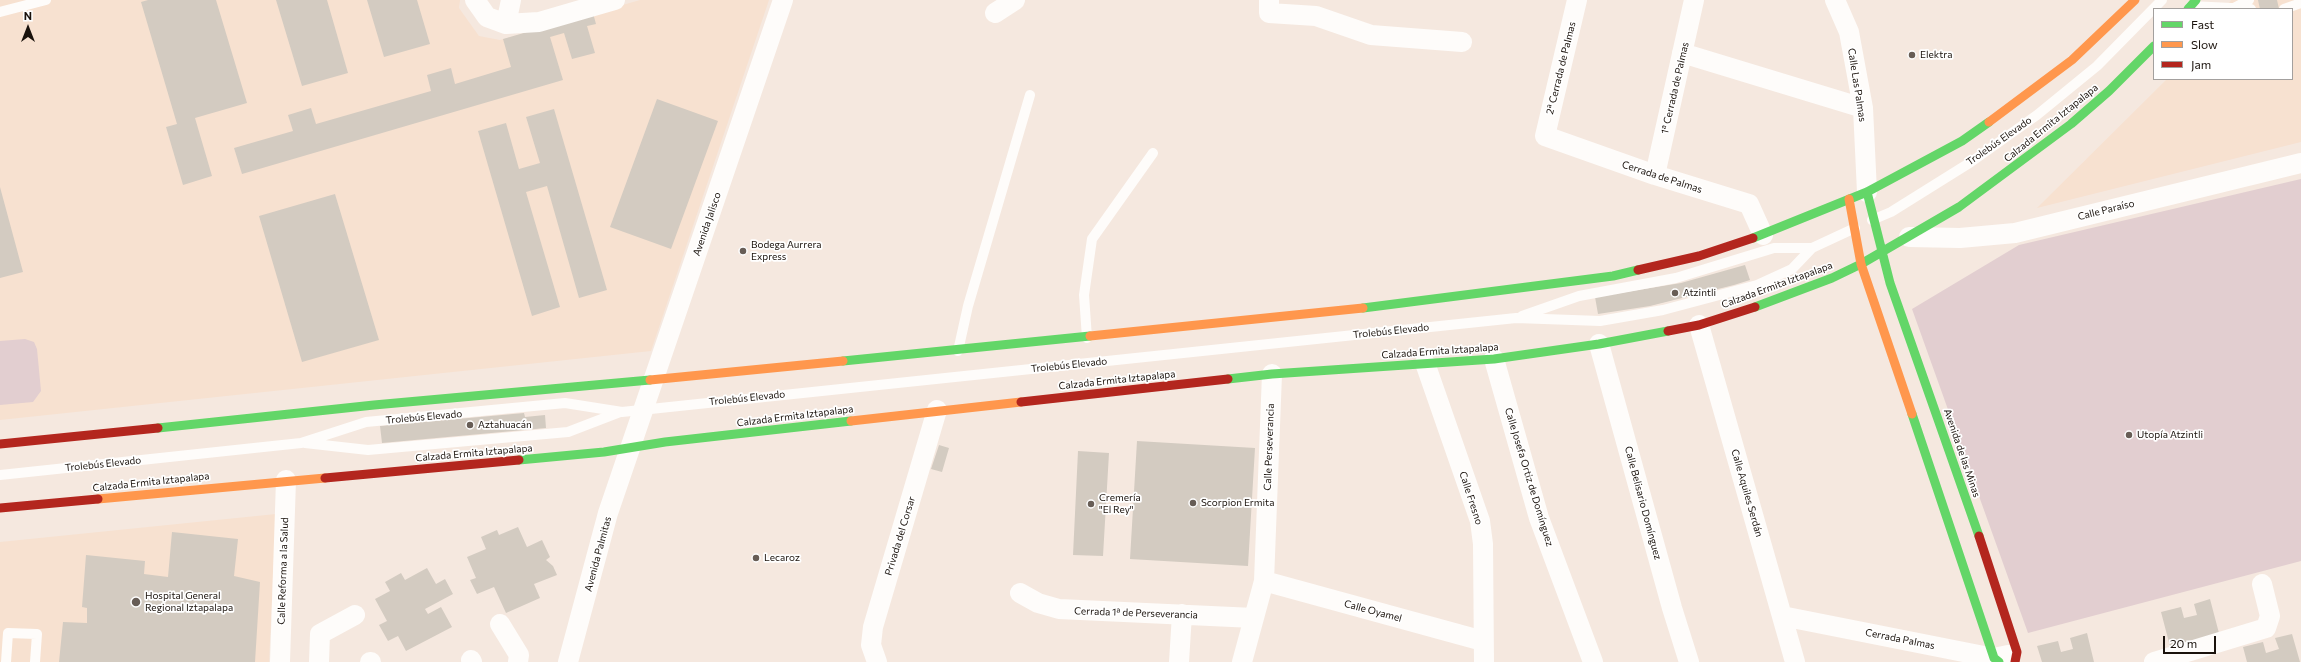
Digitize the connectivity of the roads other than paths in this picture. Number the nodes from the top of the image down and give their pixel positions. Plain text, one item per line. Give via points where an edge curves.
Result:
1 (46, 0) edge
2 (475, 0) edge
3 (511, 0) edge
4 (615, 0) edge
5 (783, 0) edge
6 (1015, 0) edge
7 (1577, 0) edge
8 (1694, 0) edge
9 (1835, 0) edge
10 (2135, 0) edge
11 (2162, 0) edge
12 (2249, 0) edge
13 (2301, 3) edge
14 (2192, 5) edge
15 (1269, 7) edge
16 (2154, 8) edge
17 (2234, 8) edge
18 (2287, 8) edge
19 (2153, 9) edge
20 (0, 12) edge
21 (995, 13) dead end
22 (506, 24) junction
23 (1462, 42) dead end
24 (2153, 47) edge
25 (1682, 53) junction
26 (1030, 95) dead end
27 (1863, 108) junction
28 (1545, 136) joint
29 (1154, 153) dead end
30 (2301, 163) edge
31 (1655, 175) junction
32 (1861, 188) junction
33 (1763, 234) junction
34 (1909, 237) junction
35 (1812, 248) junction
36 (1882, 252) junction
37 (1861, 264) junction
38 (1516, 318) junction
39 (1699, 325) junction
40 (1087, 338) junction
41 (1599, 344) junction
42 (958, 351) junction
43 (1494, 359) junction
44 (1425, 363) junction
45 (1272, 374) junction
46 (654, 380) junction
47 (938, 410) junction
48 (622, 412) junction
49 (301, 443) junction
50 (0, 444) edge
51 (632, 447) junction
52 (0, 475) edge
53 (286, 480) junction
54 (0, 508) edge
55 (1264, 581) junction
56 (2262, 584) dead end
57 (1020, 594) dead end
58 (1182, 614) junction
59 (355, 615) dead end
60 (1782, 616) junction
61 (1254, 618) junction
62 (500, 624) dead end
63 (1483, 641) junction
64 (2016, 657) edge
65 (1997, 660) edge
66 (6, 662) edge
67 (35, 662) edge
68 (280, 662) edge
69 (319, 662) edge
70 (518, 662) edge
71 (568, 662) edge
72 (877, 662) edge
73 (1179, 662) edge
74 (1242, 662) edge
75 (1484, 662) edge
76 (1593, 662) edge
77 (1689, 662) edge
78 (1795, 662) edge
79 (2154, 662) edge

1 - 20 lane
2 - 22 street via 487,17
3 - 22 street
4 - 22 street via 539,22
5 - 46 street, Avenida Jalisco
6 - 21 street
7 - 28 street, 2ª Cerrada de Palmas
8 - 25 street, 1ª Cerrada de Palmas
9 - 27 street, Calle Las Palmas via 1849,32
10 - 32 main road via 2072,60 1962,141 1915,168
11 - 16 lane, Trolebús Elevado
12 - 17 lane
13 - 18 lane
14 - 17 lane
15 - 23 street via 1316,16 1371,35
19 - 35 lane, Trolebús Elevado via 2097,66 1971,162 1891,212
24 - 34 main road, Calzada Ermita Iztapalapa via 2109,91 2070,124 1959,207
25 - 27 street
25 - 31 street, 1ª Cerrada de Palmas
26 - 42 lane via 968,306
27 - 32 street, Calle Las Palmas
28 - 31 street, Cerrada de Palmas
29 - 40 lane via 1092,239 1084,295
30 - 34 street, Calle Paraíso via 2014,232 1960,238
31 - 33 street, Cerrada de Palmas via 1749,204
32 - 33 main road
32 - 36 main road, Calle Las Palmas
32 - 37 main road, Calle Las Palmas
33 - 40 main road via 1699,256 1613,276 1421,302
34 - 36 main road, Calzada Ermita Iztapalapa
35 - 38 lane, Trolebús Elevado via 1774,248 1676,278 1579,296
35 - 38 lane, Trolebús Elevado via 1792,269 1757,284 1663,310 1600,321
36 - 37 main road, Calzada Ermita Iztapalapa
36 - 64 main road, Avenida de las Minas via 1890,283 1995,582
37 - 39 main road, Calzada Ermita Iztapalapa via 1760,306
37 - 65 main road
38 - 48 lane, Trolebús Elevado
39 - 41 main road, Calzada Ermita Iztapalapa
39 - 60 street, Calle Aquiles Serdán
40 - 42 main road
41 - 43 main road, Calzada Ermita Iztapalapa
41 - 77 street, Calle Belisario Domínguez
42 - 46 main road
43 - 44 main road, Calzada Ermita Iztapalapa
43 - 76 street, Calle Josefa Ortiz de Domínguez via 1539,518
44 - 45 main road, Calzada Ermita Iztapalapa
44 - 63 street, Calle Fresno via 1480,520 1483,544
45 - 47 main road, Calzada Ermita Iztapalapa
45 - 55 street, Calle Perseverancia
46 - 50 main road via 374,405
46 - 51 street, Avenida Jalisco
47 - 51 main road, Calzada Ermita Iztapalapa
47 - 72 street, Privada del Corsar via 873,627 871,645
48 - 49 lane, Trolebús Elevado via 568,432 368,450
48 - 49 lane, Trolebús Elevado via 565,403 366,422
49 - 52 lane, Trolebús Elevado
51 - 53 main road, Calzada Ermita Iztapalapa via 604,452
51 - 71 street, Avenida Palmitas via 608,513
53 - 54 main road, Calzada Ermita Iztapalapa
53 - 68 street, Calle Reforma a la Salud
55 - 61 street, Calle Perseverancia
55 - 63 street, Calle Oyamel
56 - 79 street via 2270,616 2266,628
57 - 58 street, Cerrada 1ª de Perseverancia via 1059,610
58 - 61 street, Cerrada 1ª de Perseverancia
58 - 73 street
59 - 69 street via 320,634
60 - 65 street, Cerrada Palmas
60 - 78 street, Calle Aquiles Serdán
61 - 74 street, Calle Perseverancia
62 - 70 street via 520,655
63 - 75 street, Calle Fresno
64 - 65 street, Cerrada Palmas
66 - 67 lane via 8,633 37,634

